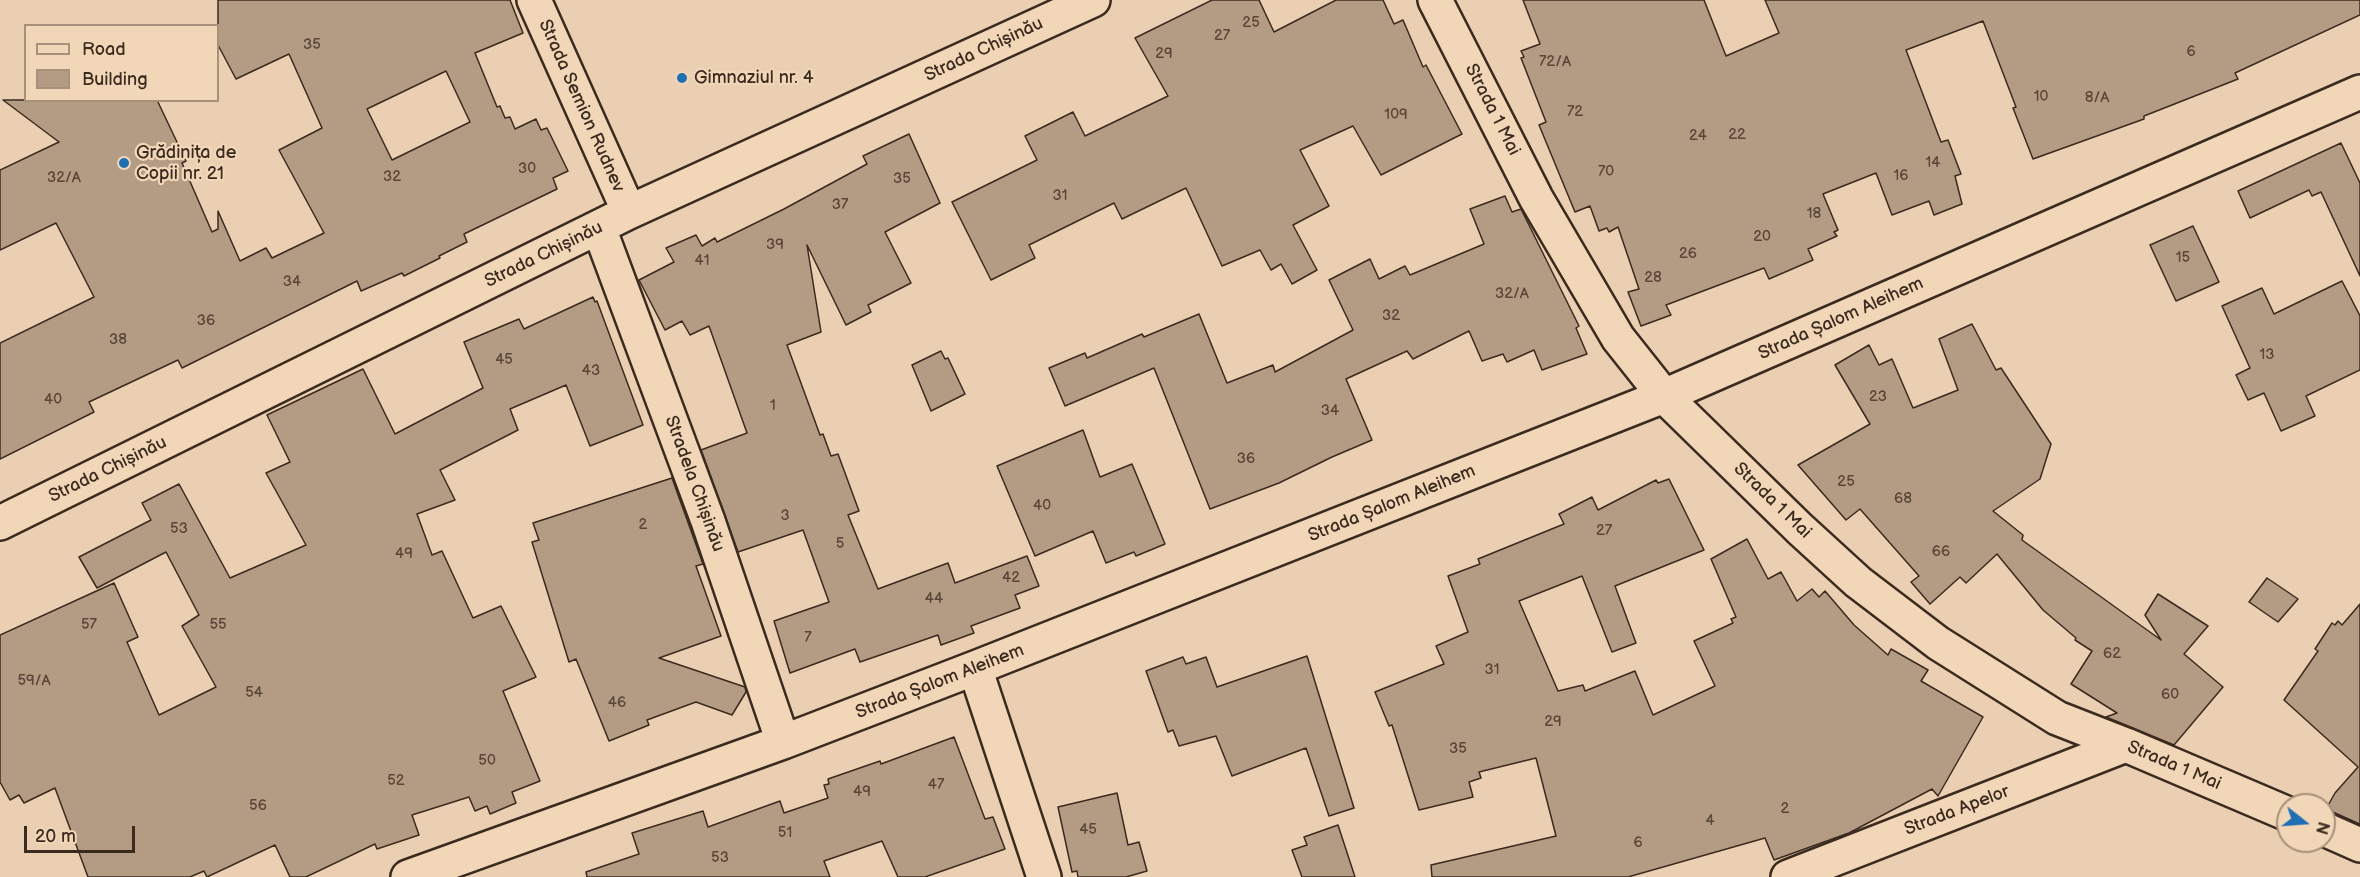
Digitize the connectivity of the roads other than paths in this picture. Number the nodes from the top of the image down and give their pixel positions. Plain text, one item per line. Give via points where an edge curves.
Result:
1 (534, 0) edge
2 (1093, 0) edge
3 (1435, 0) edge
4 (2360, 92) edge
5 (629, 212) junction
6 (599, 228) junction
7 (1665, 396) junction
8 (0, 524) edge
9 (975, 668) junction
10 (783, 742) junction
11 (2126, 745) junction
12 (2276, 809) edge
13 (2336, 835) edge
14 (2360, 845) edge
15 (408, 877) edge
16 (1044, 877) edge
17 (1788, 877) edge

1 - 5 street, Strada Semion Rudnev
2 - 5 street, Strada Chișinău
3 - 7 street, Strada 1 Mai via 1559,238 1618,338
4 - 7 street, Strada Șalom Aleihem
5 - 6 street, Strada Chișinău
6 - 8 street, Strada Chișinău
6 - 10 street, Stradela Chișinău via 708,521
7 - 9 street, Strada Șalom Aleihem
7 - 11 street, Strada 1 Mai via 1858,582 1938,643 2057,718
9 - 10 street, Strada Șalom Aleihem
9 - 16 street
10 - 15 street, Strada Șalom Aleihem
11 - 12 street, Strada 1 Mai
11 - 17 street, Strada Apelor
13 - 14 street

